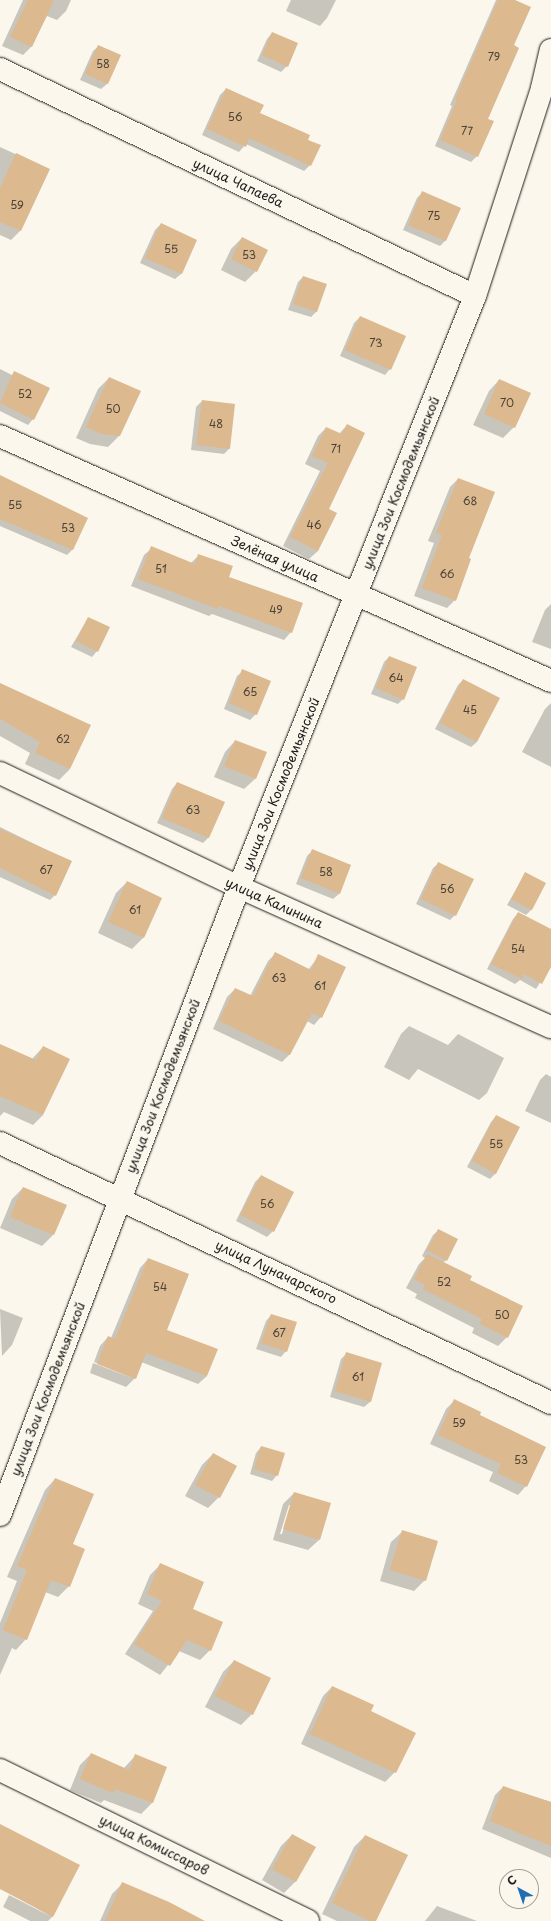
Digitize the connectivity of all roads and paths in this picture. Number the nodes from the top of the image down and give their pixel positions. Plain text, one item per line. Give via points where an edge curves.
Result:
1 (551, 50) edge
2 (0, 69) edge
3 (475, 296) junction
4 (0, 436) edge
5 (356, 596) junction
6 (551, 682) edge
7 (0, 774) edge
8 (239, 887) junction
9 (551, 1027) edge
10 (0, 1143) edge
11 (120, 1198) junction
12 (551, 1403) edge
13 (0, 1515) edge
14 (0, 1770) edge
15 (308, 1921) edge

1 - 3 street, улица Зои Космодемьянской via 542,88
2 - 3 street, улица Чапаева
3 - 5 street, улица Зои Космодемьянской
4 - 5 street, Зелёная улица
5 - 6 street, Зелёная улица
5 - 8 street, улица Зои Космодемьянской
7 - 8 street, улица Калинина
8 - 9 street, улица Калинина
8 - 11 street, улица Зои Космодемьянской
10 - 11 street, улица Луначарского
11 - 12 street, улица Луначарского
11 - 13 street, улица Зои Космодемьянской
14 - 15 street, улица Комиссаров

